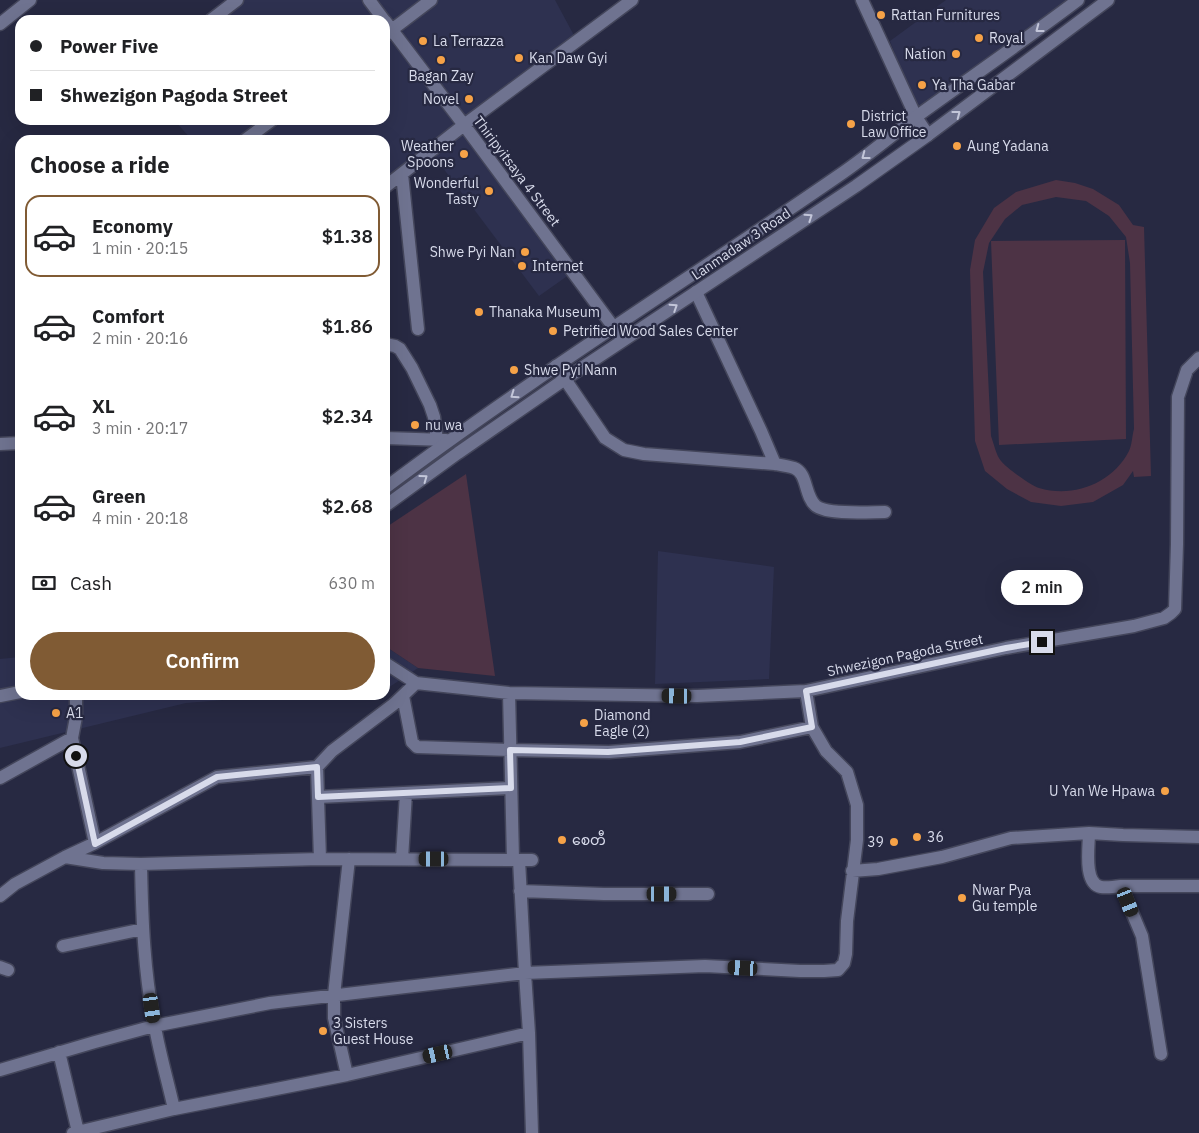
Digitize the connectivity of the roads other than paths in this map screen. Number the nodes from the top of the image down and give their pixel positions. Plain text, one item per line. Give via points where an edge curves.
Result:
1 (30, 0) edge
2 (237, 0) edge
3 (369, 0) edge
4 (431, 0) edge
5 (632, 0) edge
6 (862, 0) edge
7 (1078, 0) edge
8 (1108, 0) edge
9 (220, 15) edge
10 (379, 15) edge
11 (0, 24) edge
12 (390, 24) edge
13 (390, 31) edge
14 (916, 117) junction
15 (265, 125) edge
16 (464, 125) junction
17 (252, 135) edge
18 (928, 136) junction
19 (402, 174) junction
20 (390, 183) edge
21 (696, 292) junction
22 (614, 327) junction
23 (418, 329) dead end
24 (623, 340) junction
25 (390, 345) edge
26 (1199, 358) edge
27 (556, 366) junction
28 (565, 379) junction
29 (390, 438) edge
30 (443, 440) junction
31 (15, 443) edge
32 (0, 444) edge
33 (775, 464) junction
34 (390, 484) edge
35 (390, 502) edge
36 (885, 512) dead end
37 (390, 666) edge
38 (416, 683) junction
39 (806, 691) junction
40 (15, 693) edge
41 (509, 693) junction
42 (0, 696) edge
43 (403, 696) junction
44 (76, 700) edge
45 (812, 727) junction
46 (72, 738) junction
47 (510, 750) junction
48 (317, 767) junction
49 (0, 778) edge
50 (511, 788) junction
51 (406, 793) junction
52 (318, 797) junction
53 (1089, 833) junction
54 (1199, 837) edge
55 (95, 844) junction
56 (65, 857) junction
57 (320, 859) junction
58 (349, 859) junction
59 (402, 859) junction
60 (521, 860) junction
61 (141, 864) junction
62 (852, 871) junction
63 (1121, 886) junction
64 (1199, 886) edge
65 (520, 890) junction
66 (708, 894) dead end
67 (0, 896) edge
68 (143, 929) junction
69 (64, 946) dead end
70 (525, 973) junction
71 (334, 995) junction
72 (154, 1026) junction
73 (530, 1033) junction
74 (60, 1052) junction
75 (1160, 1054) dead end
76 (0, 1070) edge
77 (347, 1075) junction
78 (174, 1109) junction
79 (75, 1132) edge
80 (532, 1133) edge

1 - 11 street
2 - 9 street
3 - 10 street, Thiripyitsaya 4 Street
4 - 12 street
5 - 16 street
6 - 14 street
7 -> 14 street, Lanmadaw 3 Road
18 -> 8 street, Lanmadaw 3 Road
13 - 16 street, Thiripyitsaya 4 Street
14 - 18 street
14 -> 22 street, Lanmadaw 3 Road via 844,172
15 - 17 street
16 - 19 street
16 - 22 street, Thiripyitsaya 4 Street
21 -> 18 street, Lanmadaw 3 Road
19 - 20 street
19 - 23 street
24 -> 21 street, Lanmadaw 3 Road
21 - 33 street
22 - 24 street, Thiripyitsaya 4 Street
22 - 27 street, Lanmadaw 3 Road
24 - 28 street, Lanmadaw 3 Road
25 - 30 street via 400,349 412,368
26 - 39 street, Shwezigon Pagoda Street via 1187,370 1178,397 1175,609 1171,613 1134,626 1006,648
27 - 28 street
27 -> 30 street, Lanmadaw 3 Road
28 - 33 street via 605,438 624,450
35 -> 28 street, Lanmadaw 3 Road
29 - 30 street
30 - 34 street, Lanmadaw 3 Road
31 - 32 street
33 - 36 street via 795,468 802,473 809,496 816,506 824,510
37 - 38 street, Shwezigon Pagoda Street
38 - 41 street, Shwezigon Pagoda Street
38 - 43 street
39 - 41 street, Shwezigon Pagoda Street via 697,696
39 - 45 street
40 - 42 street
41 - 47 street
43 - 47 street via 412,742 417,747
43 - 48 street via 332,751
44 - 46 street
45 - 47 street via 740,742 608,752
45 - 62 street via 826,751 847,772 857,805
46 - 49 street
46 - 55 street
47 - 50 street
48 - 52 street
48 - 55 street via 217,777
50 - 51 street
50 - 60 street
51 - 52 street
51 - 59 street
52 - 57 street
53 - 54 street
53 - 62 street via 1011,838 942,858
53 - 63 street via 1089,875 1094,884 1110,888
55 - 56 street
56 - 61 street
56 - 67 street via 15,884
57 - 58 street
57 - 61 street
58 - 59 street
58 - 71 street
59 - 60 street
60 - 65 street
61 - 68 street
62 - 70 street via 844,963 838,970 706,966
63 - 64 street
63 - 75 street via 1142,936
65 - 66 street
65 - 70 street
68 - 69 street
68 - 72 street
70 - 71 street
70 - 73 street
71 - 72 street via 270,1002
71 - 77 street via 334,1018
72 - 74 street
72 - 78 street
73 - 77 street
73 - 80 street
74 - 76 street
74 - 79 street
77 - 78 street
78 - 79 street

